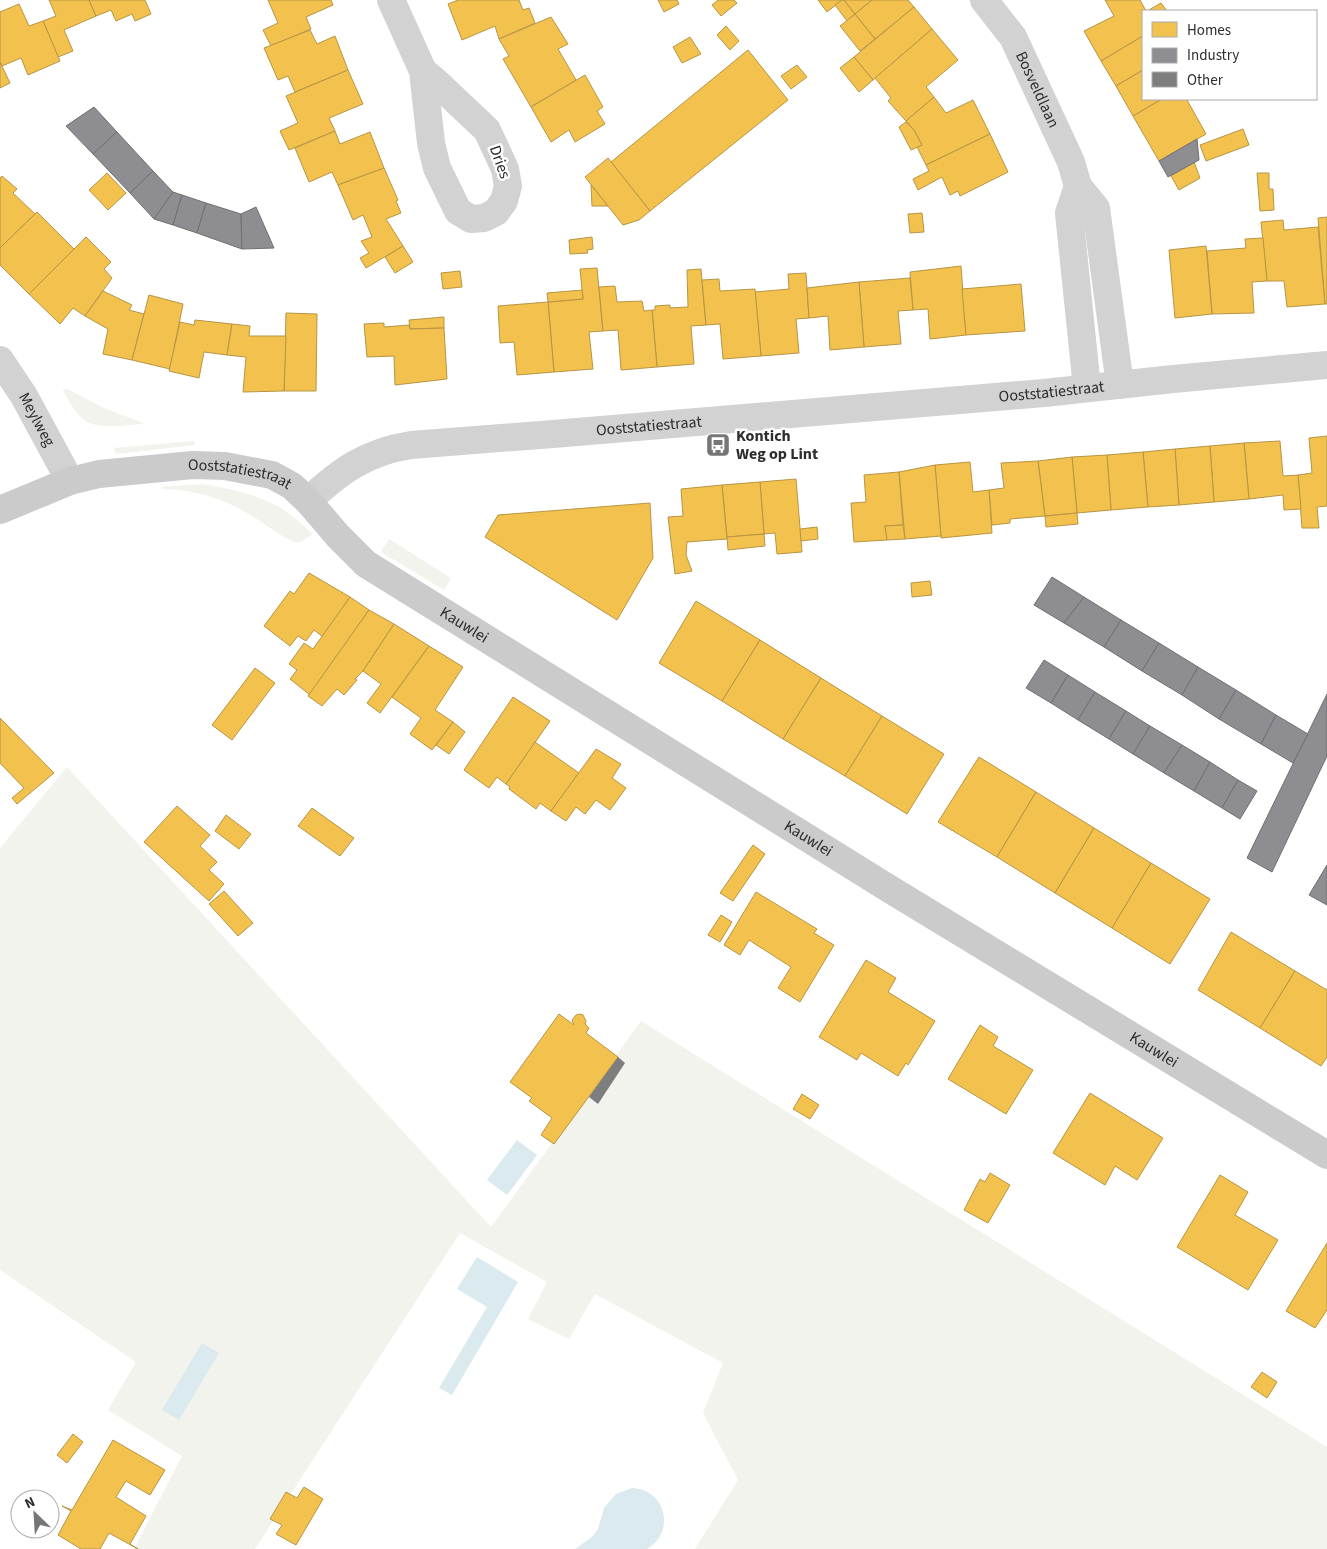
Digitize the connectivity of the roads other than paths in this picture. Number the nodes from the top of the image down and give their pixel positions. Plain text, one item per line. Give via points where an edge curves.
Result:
1 (392, 0) edge
2 (984, 0) edge
3 (423, 72) junction
4 (1078, 186) junction
5 (0, 360) edge
6 (1327, 365) edge
7 (1120, 384) junction
8 (1087, 388) junction
9 (70, 482) junction
10 (308, 501) junction
11 (0, 510) edge
12 (1327, 1155) edge

1 - 3 street, Dries
2 - 4 street, Bosveldlaan via 1012,37 1071,162
3 - 3 street, Dries via 437,168 458,211 471,219 484,218 496,212 504,201 508,186 506,168 487,130
4 - 7 street, Bosveldlaan via 1096,208
4 - 8 street via 1069,213
5 - 9 street, Meylweg via 24,396
6 - 7 street, Ooststatiestraat
7 - 8 street, Ooststatiestraat
8 - 10 street, Ooststatiestraat via 390,448 352,465
9 - 10 street, Ooststatiestraat via 100,474 193,465 225,466 272,475 292,486
9 - 11 street, Ooststatiestraat
10 - 12 street, Kauwlei via 366,564 888,888

